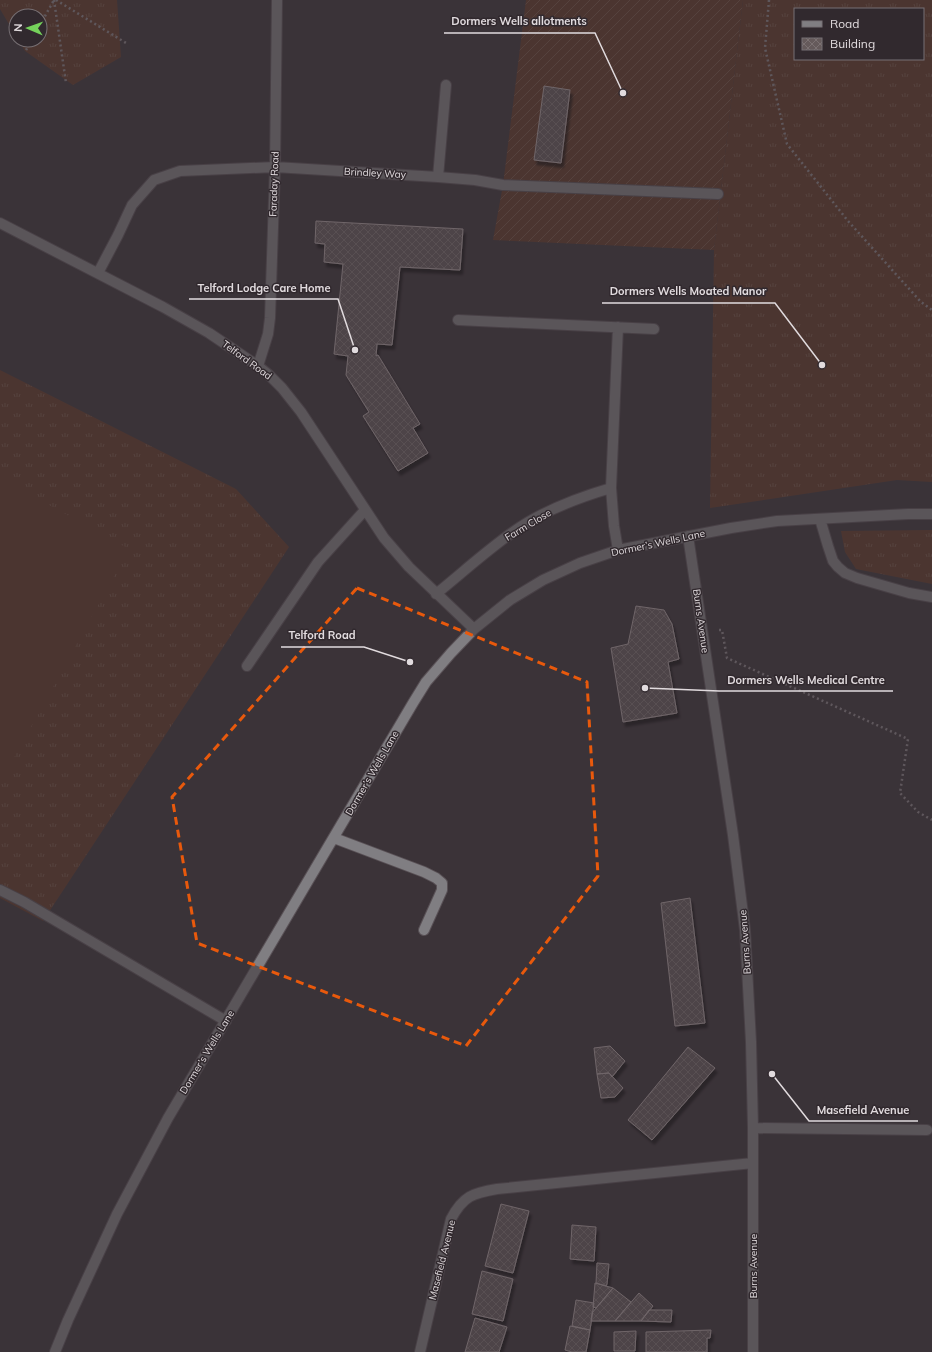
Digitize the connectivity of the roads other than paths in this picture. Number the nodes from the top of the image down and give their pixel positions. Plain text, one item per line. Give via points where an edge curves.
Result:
1 (277, 0) edge
2 (446, 85) dead end
3 (275, 167) junction
4 (438, 177) junction
5 (718, 194) dead end
6 (0, 224) edge
7 (98, 274) junction
8 (458, 320) dead end
9 (618, 327) junction
10 (654, 328) dead end
11 (258, 366) junction
12 (611, 488) junction
13 (364, 510) junction
14 (932, 514) edge
15 (820, 519) junction
16 (688, 536) junction
17 (618, 550) junction
18 (436, 594) junction
19 (932, 597) edge
20 (474, 629) junction
21 (247, 666) dead end
22 (334, 838) junction
23 (0, 890) edge
24 (424, 930) dead end
25 (226, 1021) junction
26 (753, 1128) junction
27 (927, 1130) dead end
28 (753, 1163) junction
29 (55, 1352) edge
30 (420, 1352) edge
31 (753, 1352) edge

1 - 3 street, Faraday Road
2 - 4 street
3 - 4 street, Brindley Way
3 - 7 street, Brindley Way via 180,171 154,180 132,205
3 - 11 street, Faraday Road via 270,318
4 - 5 street, Brindley Way via 502,185
6 - 7 street, Telford Road
7 - 11 street, Telford Road via 164,307
8 - 9 street
9 - 10 street
9 - 12 street
11 - 13 street, Telford Road via 282,388 301,412
12 - 17 street
12 - 18 street, Farm Close via 584,496 548,512 513,532
13 - 18 street, Telford Road via 384,538
13 - 21 street via 318,562
14 - 15 street, Dormer’s Wells Lane
15 - 16 street, Dormer’s Wells Lane via 777,521
15 - 19 street via 833,561 845,572 909,593
16 - 17 street, Dormer’s Wells Lane
16 - 26 street, Burns Avenue via 745,930
17 - 20 street, Dormer’s Wells Lane via 580,563 543,580 510,600
18 - 20 street, Telford Road
20 - 22 street, Dormer’s Wells Lane via 426,682
22 - 24 street via 424,872 442,883 442,890
22 - 25 street, Dormer’s Wells Lane
23 - 25 street
25 - 29 street, Dormer’s Wells Lane via 168,1118 125,1200
26 - 27 street
26 - 28 street, Burns Avenue
28 - 30 street, Masefield Avenue via 498,1189 471,1196 463,1201 451,1219
28 - 31 street, Burns Avenue

